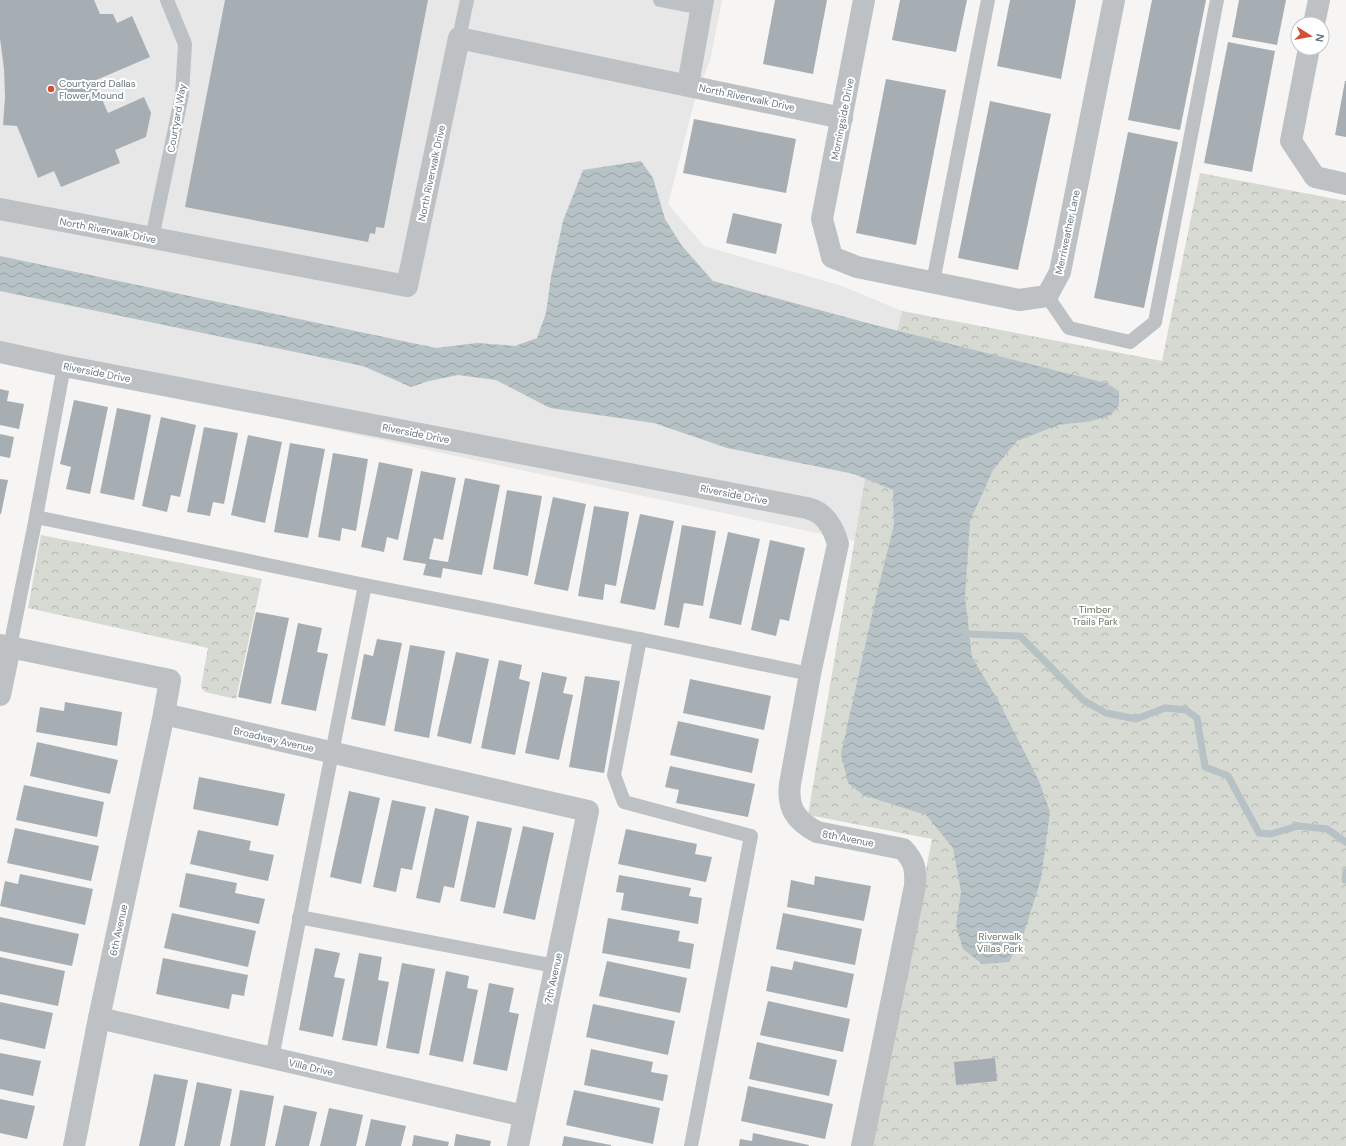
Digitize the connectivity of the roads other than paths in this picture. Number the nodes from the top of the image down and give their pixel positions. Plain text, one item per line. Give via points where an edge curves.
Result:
1 (167, 0) edge
2 (467, 0) edge
3 (660, 0) edge
4 (864, 0) edge
5 (988, 0) edge
6 (1114, 0) edge
7 (1217, 0) edge
8 (1319, 0) edge
9 (702, 4) edge
10 (1316, 16) edge
11 (459, 38) junction
12 (1307, 56) edge
13 (688, 85) junction
14 (842, 118) junction
15 (1346, 184) edge
16 (0, 209) edge
17 (152, 238) junction
18 (933, 282) junction
19 (1047, 296) junction
20 (0, 352) edge
21 (64, 366) junction
22 (36, 517) junction
23 (827, 521) joint
24 (365, 585) junction
25 (640, 639) junction
26 (5, 646) edge
27 (810, 674) junction
28 (0, 695) edge
29 (164, 714) junction
30 (332, 752) junction
31 (588, 811) joint
32 (299, 917) junction
33 (555, 966) junction
34 (99, 1018) junction
35 (272, 1058) junction
36 (524, 1116) junction
37 (74, 1146) edge
38 (518, 1146) edge
39 (691, 1146) edge
40 (862, 1146) edge

1 - 17 lane, Courtyard Way via 185,44 182,88
2 - 11 lane
3 - 9 lane
4 - 14 street, Morningside Drive
5 - 18 lane
6 - 19 street, Merriweather Lane via 1060,272
7 - 19 lane via 1155,322 1130,342 1069,328
8 - 10 street
9 - 13 street
11 - 13 street, North Riverwalk Drive
11 - 17 street, North Riverwalk Drive via 407,286
12 - 15 street via 1291,141 1315,177
13 - 14 street, North Riverwalk Drive
14 - 18 street, Morningside Drive via 822,219 832,257 857,267
16 - 17 street, North Riverwalk Drive
18 - 19 street via 1019,300
20 - 21 street, Riverside Drive
21 - 22 lane
21 - 23 street, Riverside Drive via 807,508 819,512
22 - 24 lane
22 - 26 lane
23 - 27 street, 8th Avenue via 835,533 838,544
24 - 25 lane
24 - 30 lane
25 - 27 lane
25 - 39 lane via 614,775 624,802 751,836
26 - 28 street
26 - 29 street via 170,680
27 - 40 street, 8th Avenue via 790,784 793,811 806,826 817,832 903,849 910,856 916,873
29 - 30 street, Broadway Avenue
29 - 34 street, 6th Avenue
30 - 31 street, Broadway Avenue
30 - 32 lane
31 - 33 street, 7th Avenue
32 - 33 lane
32 - 35 lane
33 - 36 street, 7th Avenue
34 - 35 street, Villa Drive
34 - 37 street, 6th Avenue
35 - 36 street, Villa Drive
36 - 38 street, 7th Avenue

